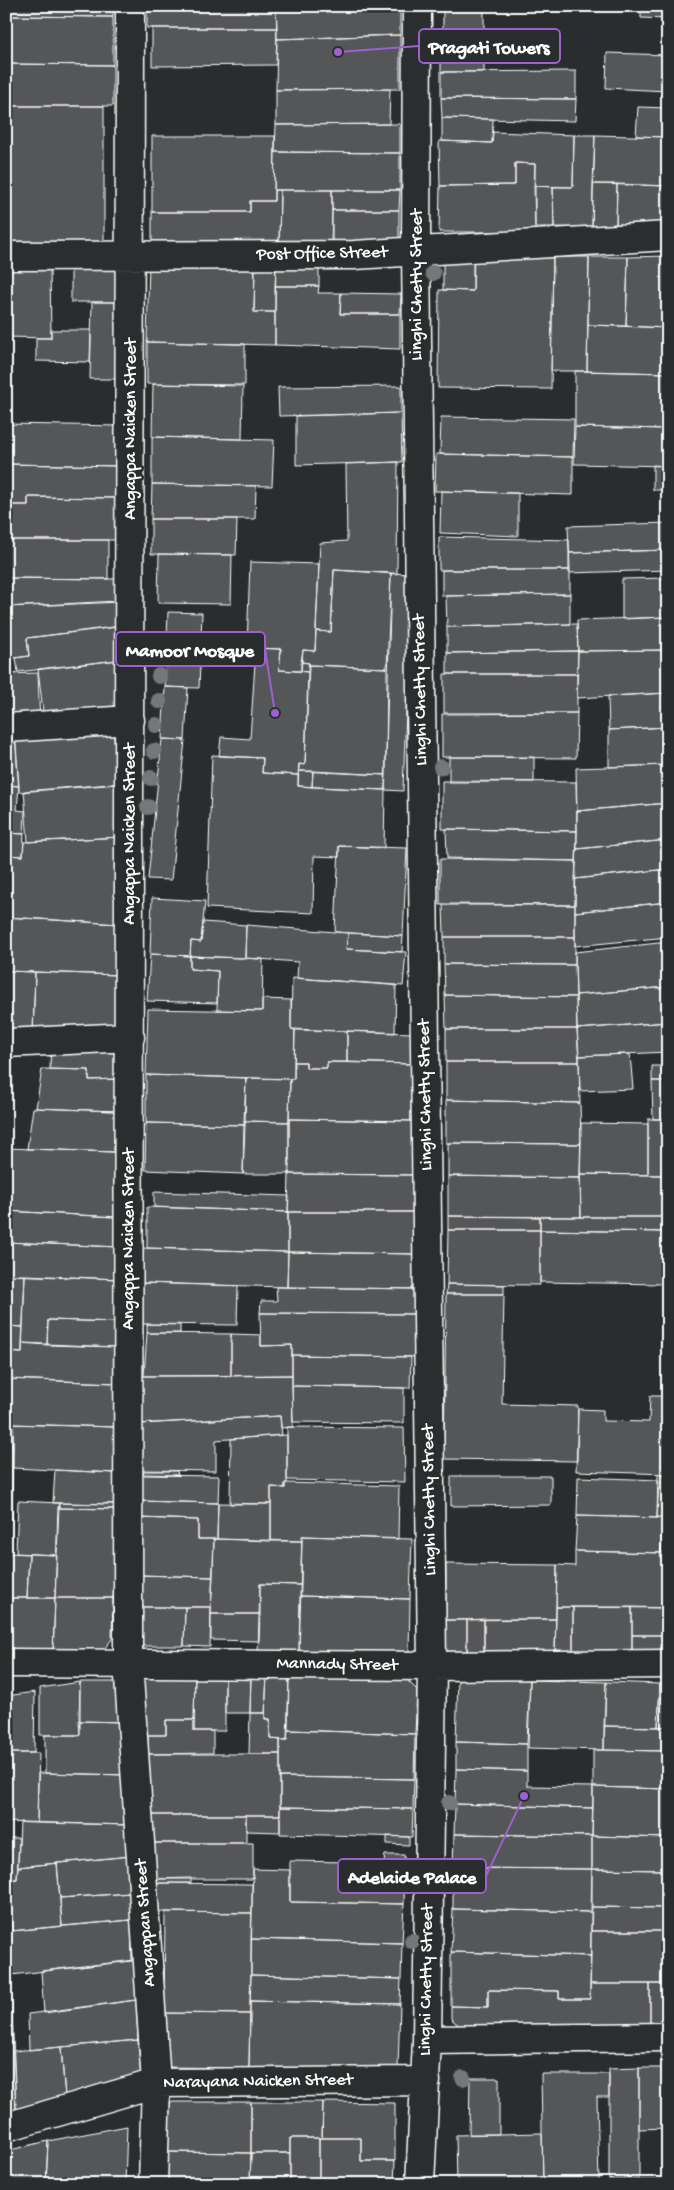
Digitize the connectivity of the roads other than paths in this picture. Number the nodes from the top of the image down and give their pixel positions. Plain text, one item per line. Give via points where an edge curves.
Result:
1 (130, 6) edge
2 (417, 6) edge
3 (668, 236) edge
4 (416, 251) junction
5 (132, 255) junction
6 (6, 256) edge
7 (130, 720) junction
8 (6, 728) edge
9 (130, 1037) junction
10 (6, 1043) edge
11 (128, 1662) junction
12 (6, 1663) edge
13 (668, 1664) edge
14 (432, 1666) junction
15 (668, 2037) edge
16 (427, 2040) junction
17 (426, 2081) junction
18 (156, 2083) junction
19 (6, 2127) edge
20 (153, 2184) edge
21 (420, 2184) edge

1 - 5 street, Angappa Naicken Street
2 - 4 street, Linghi Chetty Street
3 - 4 street, Post Office Street
4 - 5 street, Post Office Street via 312,256
4 - 14 street, Linghi Chetty Street
5 - 6 street, Post Office Street
5 - 7 street, Angappa Naicken Street
7 - 8 street
7 - 9 street, Angappa Naicken Street
9 - 10 street
9 - 11 street, Angappa Naicken Street
11 - 12 street, Mannady Street
11 - 14 street, Mannady Street
11 - 18 street, Angappan Street
13 - 14 street, Mannady Street
14 - 16 street, Linghi Chetty Street
15 - 16 street
16 - 17 street, Linghi Chetty Street
17 - 18 street, Narayana Naicken Street
17 - 21 street, Linghi Chetty Street
18 - 19 street, Narayana Naicken Street
18 - 20 street, Angappan Street

